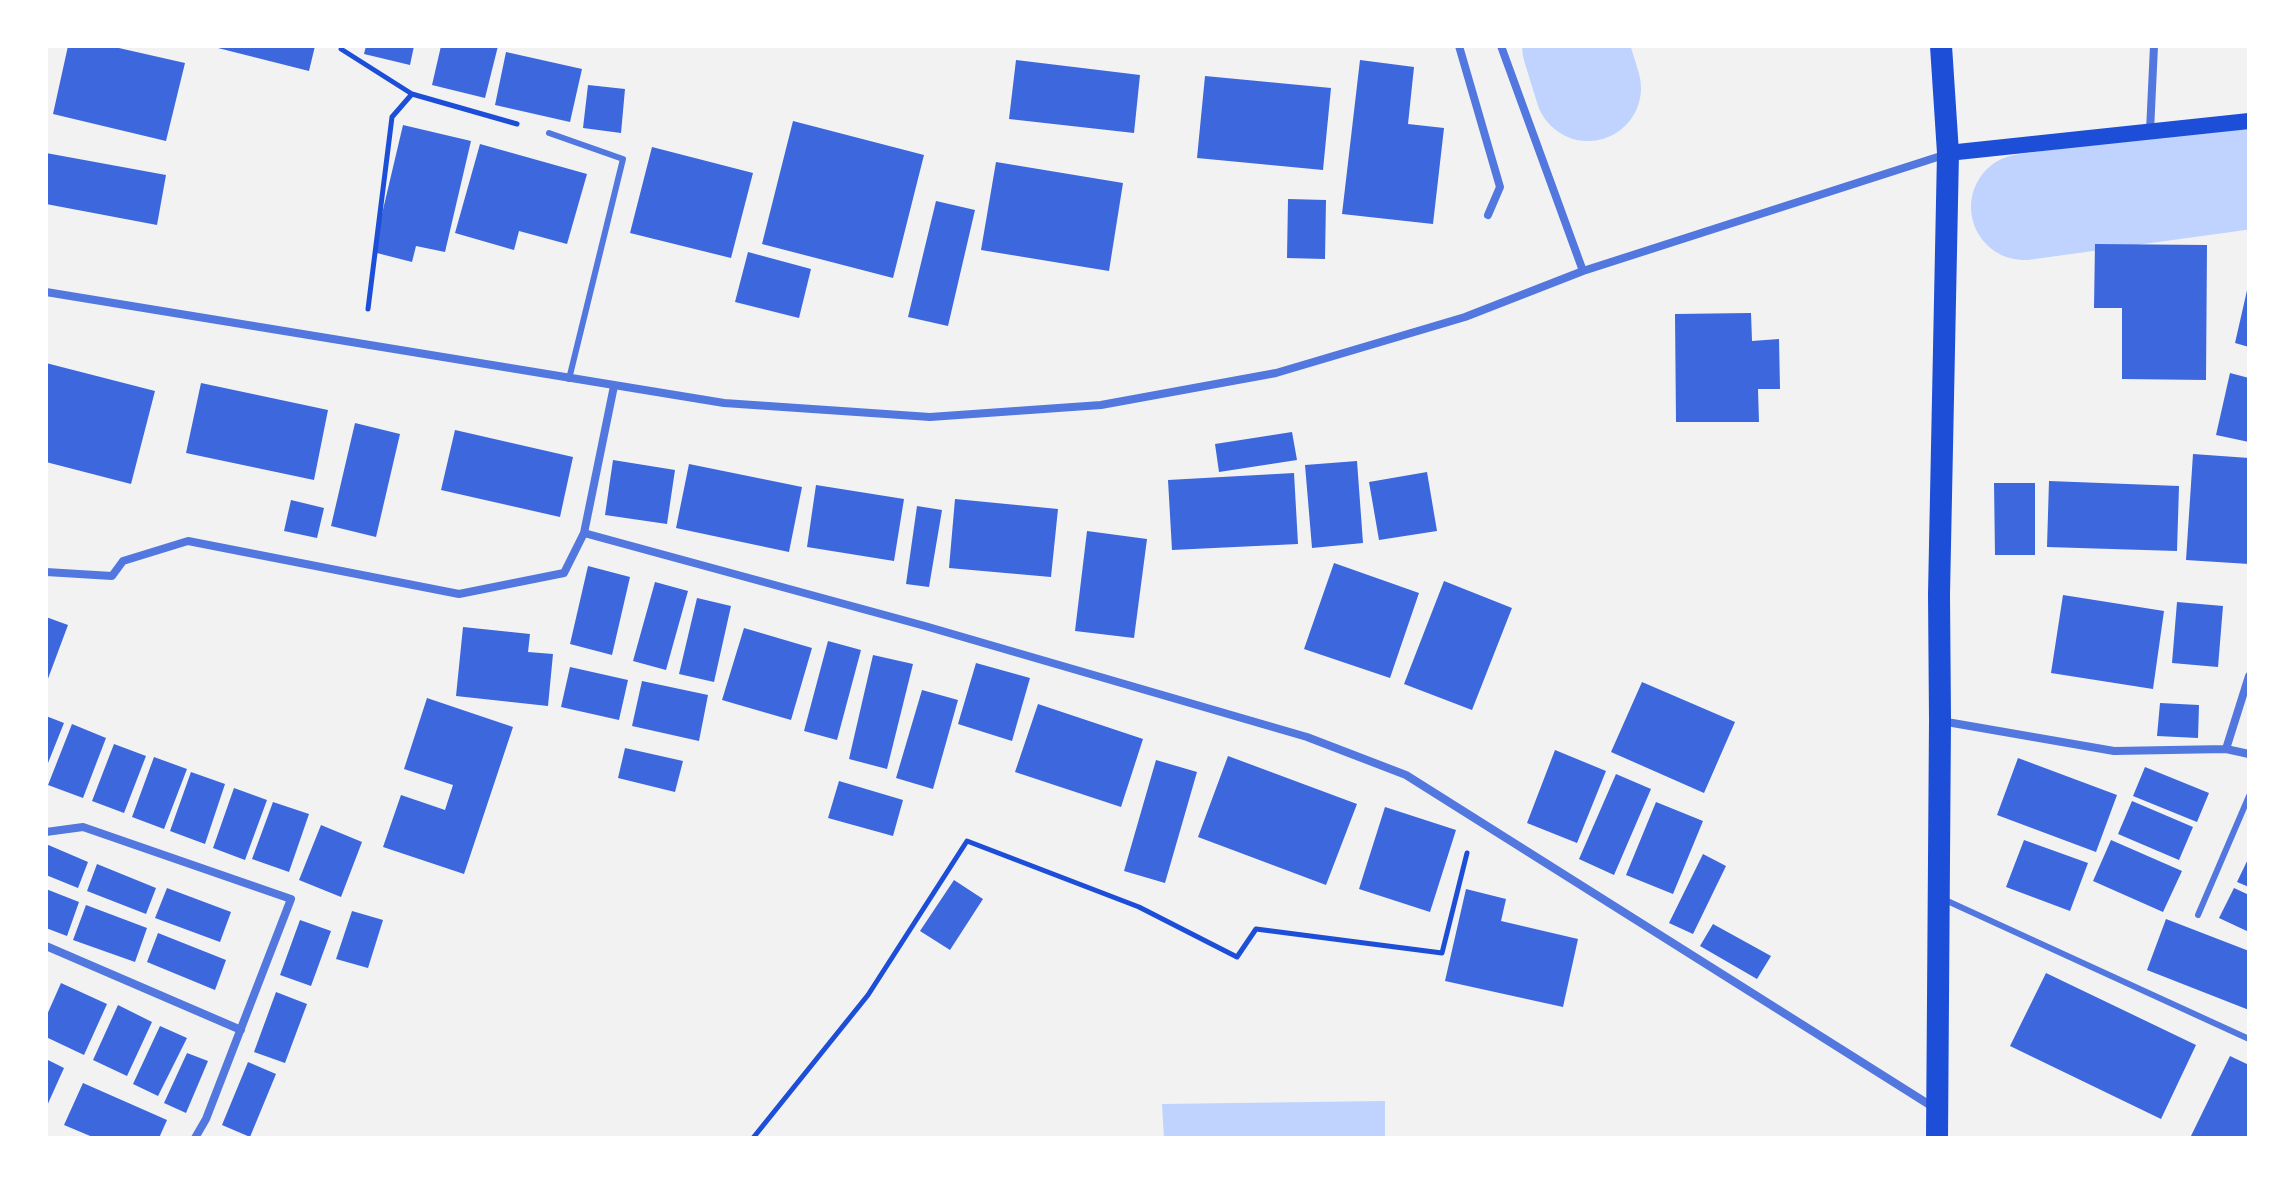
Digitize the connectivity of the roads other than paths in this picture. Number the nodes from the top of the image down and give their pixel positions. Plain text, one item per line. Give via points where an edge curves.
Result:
1 (1459, 46) edge
2 (1501, 46) edge
3 (1941, 46) edge
4 (2154, 46) edge
5 (2249, 121) edge
6 (2150, 131) junction
7 (549, 133) road end
8 (1948, 153) junction
9 (1488, 215) dead end
10 (1583, 271) junction
11 (46, 292) edge
12 (569, 379) junction
13 (614, 386) junction
14 (584, 533) junction
15 (46, 572) edge
16 (2249, 676) edge
17 (1940, 720) junction
18 (2226, 749) junction
19 (2249, 754) edge
20 (2249, 796) edge
21 (46, 832) edge
22 (1939, 898) junction
23 (2198, 915) dead end
24 (46, 946) edge
25 (241, 1030) junction
26 (2249, 1039) edge
27 (1937, 1110) junction
28 (195, 1138) edge
29 (1937, 1138) edge

1 - 9 street via 1500,187
2 - 10 street
3 - 8 highway
4 - 6 street
5 - 6 main road
6 - 8 main road
7 - 12 lane via 623,159
8 - 10 street
8 - 17 highway
10 - 13 street via 1465,317 1276,373 1101,405 930,417 724,403
11 - 12 street
12 - 13 street
13 - 14 street
14 - 15 street via 564,573 459,594 188,541 123,561 112,576
14 - 27 street via 1307,737 1406,775
16 - 18 street
17 - 18 street via 2114,751
17 - 22 highway
18 - 19 street
20 - 23 lane
21 - 25 street via 83,827 291,899
22 - 26 lane
22 - 27 highway
24 - 25 street
25 - 28 street
27 - 29 highway

